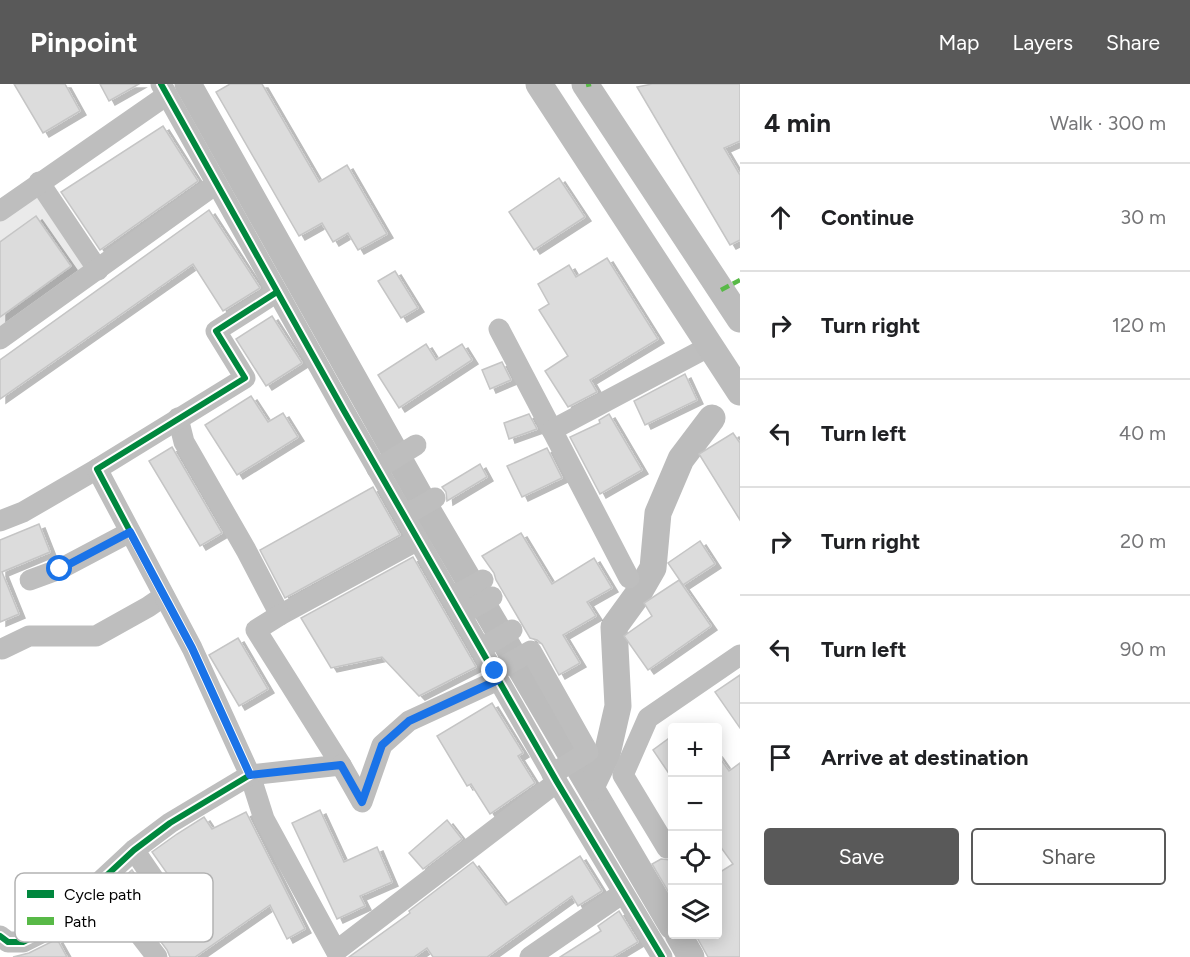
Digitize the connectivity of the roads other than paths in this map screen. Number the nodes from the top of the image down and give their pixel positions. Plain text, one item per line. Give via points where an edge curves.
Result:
1 (539, 84) edge
2 (587, 84) edge
3 (164, 89) edge
4 (39, 182) junction
5 (216, 184) junction
6 (0, 211) edge
7 (98, 270) junction
8 (277, 292) junction
9 (740, 319) edge
10 (500, 329) dead end
11 (0, 339) edge
12 (717, 357) junction
13 (740, 392) edge
14 (178, 418) junction
15 (552, 430) junction
16 (416, 445) dead end
17 (383, 465) junction
18 (97, 469) junction
19 (435, 498) dead end
20 (404, 516) junction
21 (0, 521) edge
22 (130, 532) junction
23 (418, 540) junction
24 (629, 578) dead end
25 (30, 580) dead end
26 (487, 589) dead end
27 (164, 596) junction
28 (457, 606) junction
29 (280, 615) junction
30 (512, 630) dead end
31 (481, 648) junction
32 (2, 649) dead end
33 (740, 655) edge
34 (495, 674) junction
35 (341, 765) junction
36 (250, 775) junction
37 (554, 777) junction
38 (667, 848) dead end
39 (134, 850) junction
40 (109, 873) edge
41 (150, 873) edge
42 (623, 893) junction
43 (0, 936) edge
44 (15, 942) edge
45 (145, 942) edge
46 (157, 957) edge
47 (530, 957) edge
48 (662, 957) edge

1 - 12 main road
2 - 9 main road
3 - 4 street
3 - 5 street
4 - 6 street
4 - 7 street
5 - 7 street
5 - 8 street
7 - 11 street
8 - 14 street via 216,331 245,378
8 - 17 street
10 - 15 street
12 - 13 main road
12 - 15 street
14 - 18 street
14 - 29 street via 184,442
15 - 24 street
16 - 17 street
17 - 20 street
18 - 21 street
18 - 22 street
19 - 20 street
20 - 23 street
22 - 25 street via 60,569
22 - 27 street
23 - 28 street
23 - 29 street
26 - 28 street
27 - 32 street via 96,636 29,636
27 - 36 street
28 - 31 street
29 - 35 street via 256,630
30 - 31 street
31 - 34 street
33 - 38 street via 648,718 623,775
34 - 35 street via 409,721 382,745 362,802
34 - 37 street
34 - 37 street via 531,651 588,752
35 - 36 street
36 - 37 street via 264,819 336,951
36 - 39 street via 170,823
37 - 42 street
39 - 40 street
39 - 41 street
42 - 47 street
42 - 48 street
43 - 44 street
45 - 46 street

